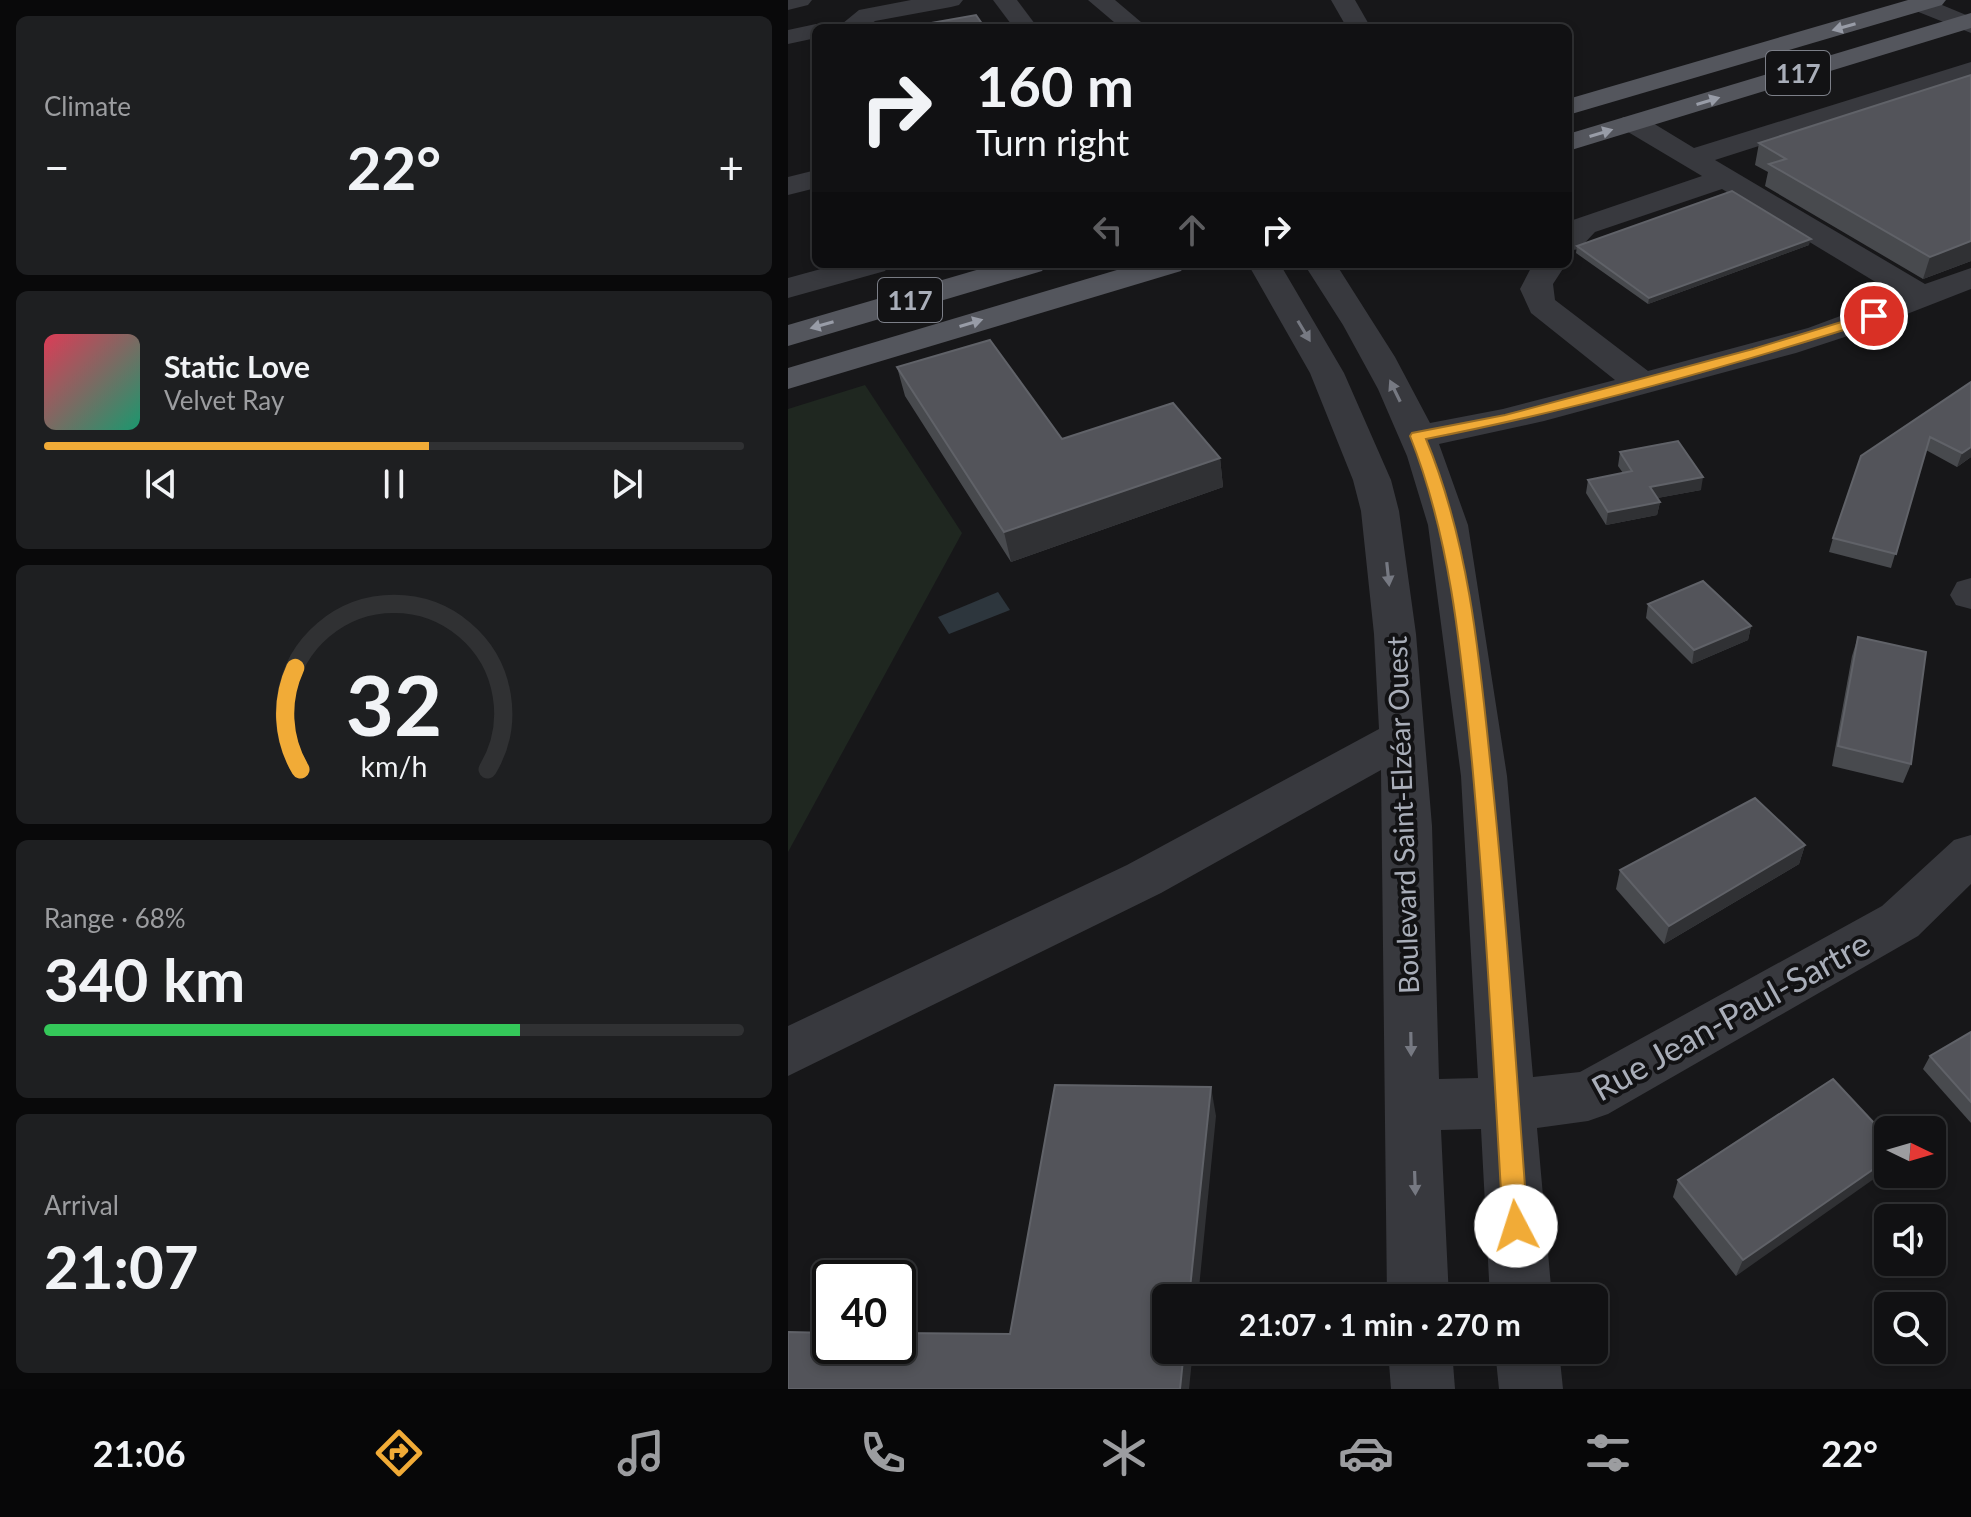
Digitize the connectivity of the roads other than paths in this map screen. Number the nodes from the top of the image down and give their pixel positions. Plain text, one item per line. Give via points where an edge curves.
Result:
1 (800, 0) edge
2 (951, 0) edge
3 (1005, 0) edge
4 (1082, 0) edge
5 (1100, 0) edge
6 (1343, 0) edge
7 (1927, 2) edge
8 (788, 3) edge
9 (1968, 23) edge
10 (850, 24) edge
11 (1023, 24) edge
12 (1094, 24) edge
13 (1131, 24) edge
14 (1357, 24) edge
15 (812, 32) edge
16 (788, 37) edge
17 (1971, 70) edge
18 (1572, 106) edge
19 (1633, 123) junction
20 (1572, 142) edge
21 (1691, 158) junction
22 (1726, 178) junction
23 (812, 180) edge
24 (788, 186) edge
25 (1572, 238) edge
26 (860, 268) edge
27 (1017, 268) edge
28 (1157, 268) edge
29 (1266, 268) edge
30 (1323, 268) edge
31 (1547, 268) edge
32 (839, 274) junction
33 (1971, 278) edge
34 (788, 288) edge
35 (1922, 296) junction
36 (864, 313) junction
37 (788, 336) edge
38 (788, 379) edge
39 (1641, 383) junction
40 (1418, 436) junction
41 (1403, 737) junction
42 (1971, 854) edge
43 (788, 1052) edge
44 (1505, 1103) junction
45 (1412, 1105) junction
46 (1418, 1284) edge
47 (1520, 1284) edge
48 (1421, 1364) edge
49 (1528, 1364) edge
50 (1423, 1389) edge
51 (1531, 1389) edge

1 - 8 street
2 - 10 street via 868,15
3 - 11 street
4 - 12 street
5 - 13 street
6 - 14 street
7 - 9 street
7 -> 18 main road, 117
19 -> 9 main road, 117
15 - 16 street
17 - 21 street
20 -> 19 main road, 117
19 - 21 street
21 - 22 street
22 - 25 street via 1584,226
22 - 35 street
23 - 24 street
26 - 32 street
27 - 36 main road, 117
38 -> 28 main road, 117
29 -> 41 street, Boulevard Saint-Elzéar Ouest via 1327,373 1372,480 1383,532
40 -> 30 street via 1373,347
31 - 39 street via 1536,286 1543,306
32 - 34 street
32 - 36 street
33 - 35 street
35 - 39 street via 1849,326
36 -> 37 main road, 117
39 - 40 street via 1480,426
40 - 44 street via 1448,525 1474,688
41 - 43 street via 1144,879
41 -> 45 street, Boulevard Saint-Elzéar Ouest
42 - 44 street, Rue Jean-Paul-Sartre via 1900,921 1609,1085 1570,1100
44 - 45 street, Rue Jean-Paul-Sartre
44 - 47 street
45 -> 46 street, Boulevard Saint-Elzéar Ouest
48 - 50 street
49 - 51 street

